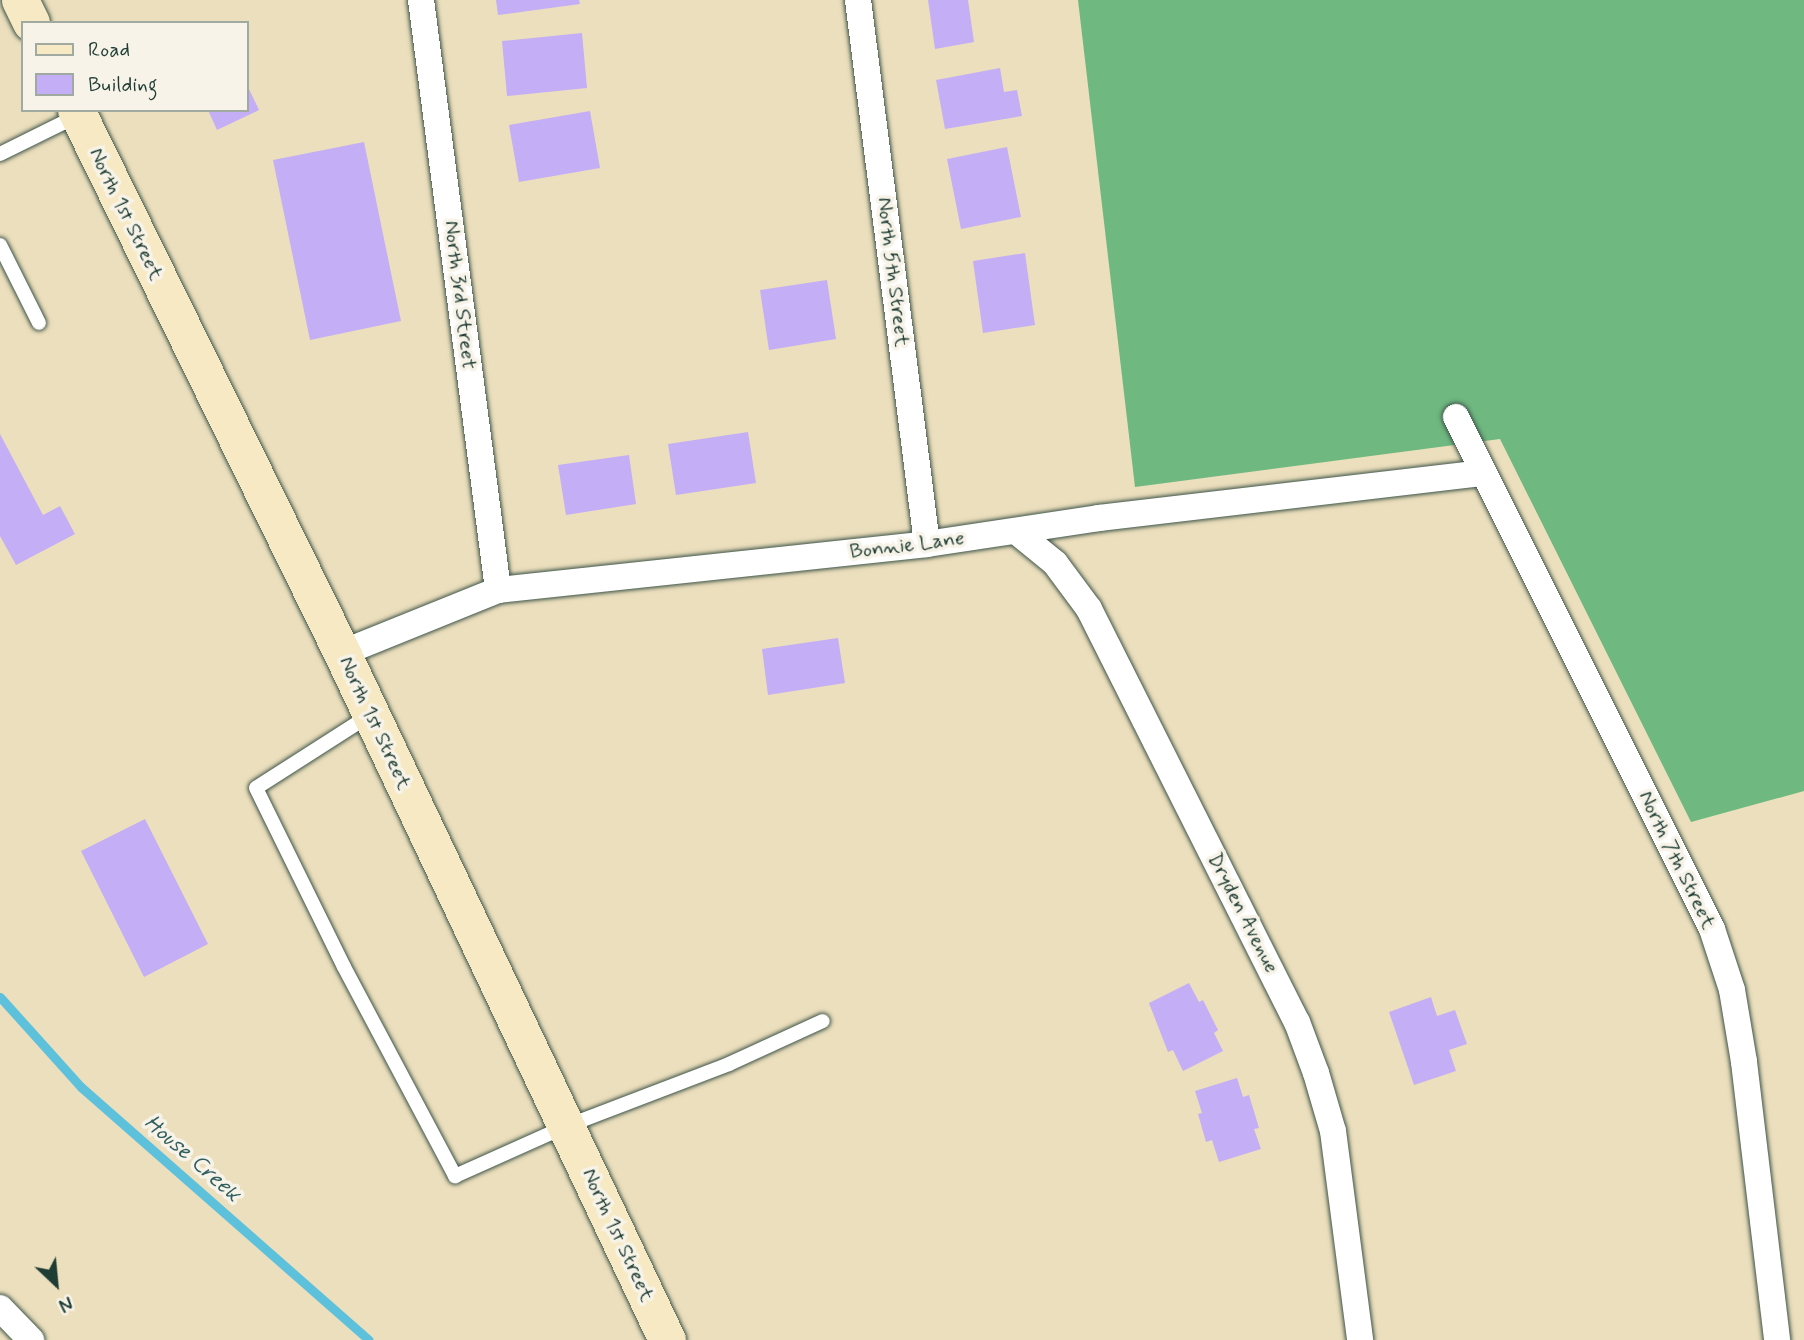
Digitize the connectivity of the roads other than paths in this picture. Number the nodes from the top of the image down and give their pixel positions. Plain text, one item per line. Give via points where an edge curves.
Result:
1 (20, 0) edge
2 (421, 0) edge
3 (858, 0) edge
4 (30, 21) edge
5 (77, 113) edge
6 (0, 154) edge
7 (0, 244) edge
8 (39, 323) dead end
9 (1456, 417) dead end
10 (1483, 472) junction
11 (1017, 532) junction
12 (927, 544) junction
13 (498, 590) junction
14 (342, 653) junction
15 (370, 715) junction
16 (823, 1021) dead end
17 (567, 1126) junction
18 (0, 1308) edge
19 (31, 1340) edge
20 (667, 1340) edge
21 (1360, 1340) edge
22 (1777, 1340) edge

1 - 4 main road
2 - 13 street, North 3rd Street
3 - 12 street, North 5th Street
5 - 6 lane
5 - 14 main road, North 1st Street
7 - 8 lane
9 - 10 street, North 7th Street
10 - 11 street, Bonnie Lane
10 - 22 street, North 7th Street via 1716,941 1732,990 1744,1062
11 - 12 street, Bonnie Lane
11 - 21 street, Dryden Avenue via 1055,563 1089,609 1297,1022 1332,1131
12 - 13 street, Bonnie Lane
13 - 14 street, Bonnie Lane
14 - 15 main road, North 1st Street
15 - 17 main road, North 1st Street
15 - 17 lane via 256,788 261,800 455,1176
16 - 17 lane
17 - 20 main road, North 1st Street
18 - 19 street

